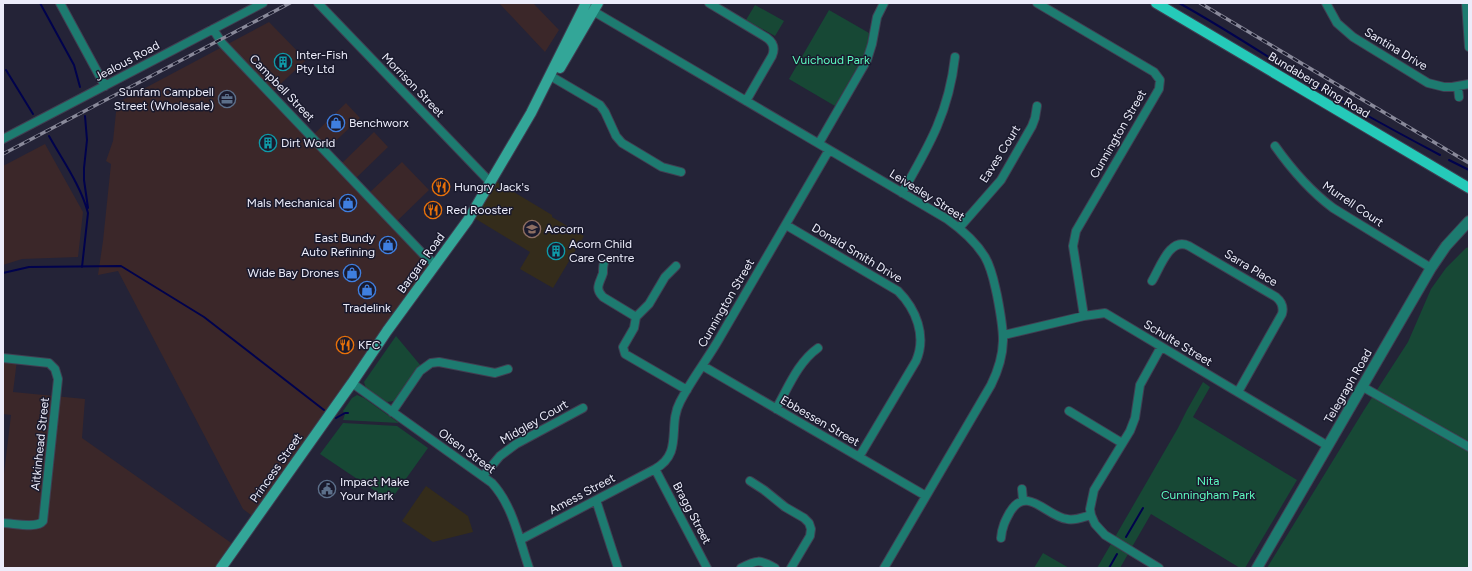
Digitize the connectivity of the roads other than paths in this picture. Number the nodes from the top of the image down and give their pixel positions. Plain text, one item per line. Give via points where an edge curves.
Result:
1 (60, 3) edge
2 (263, 3) edge
3 (318, 3) edge
4 (709, 3) edge
5 (884, 3) edge
6 (1037, 3) edge
7 (1156, 3) edge
8 (1326, 3) edge
9 (1466, 3) edge
10 (590, 6) edge
11 (213, 29) junction
12 (1469, 47) edge
13 (955, 57) dead end
14 (552, 77) junction
15 (1469, 84) edge
16 (105, 86) junction
17 (1458, 87) junction
18 (1459, 97) dead end
19 (746, 101) junction
20 (1037, 106) dead end
21 (3, 139) edge
22 (819, 143) junction
23 (1275, 146) dead end
24 (829, 150) junction
25 (681, 172) dead end
26 (491, 183) junction
27 (1469, 188) edge
28 (902, 193) junction
29 (1469, 222) edge
30 (786, 225) junction
31 (959, 228) junction
32 (604, 263) dead end
33 (436, 265) junction
34 (676, 266) dead end
35 (1432, 268) junction
36 (1152, 281) dead end
37 (1084, 316) junction
38 (636, 317) junction
39 (1004, 335) junction
40 (1161, 347) junction
41 (818, 348) dead end
42 (3, 358) edge
43 (703, 366) junction
44 (508, 369) dead end
45 (352, 383) junction
46 (1363, 387) junction
47 (688, 390) junction
48 (1238, 392) junction
49 (583, 408) dead end
50 (776, 409) junction
51 (1069, 411) dead end
52 (392, 412) junction
53 (1122, 443) junction
54 (1328, 446) junction
55 (1469, 447) edge
56 (859, 457) junction
57 (655, 470) junction
58 (483, 476) junction
59 (750, 481) dead end
60 (1022, 489) dead end
61 (926, 496) junction
62 (596, 500) junction
63 (1024, 500) junction
64 (1091, 515) junction
65 (3, 523) edge
66 (1001, 538) dead end
67 (520, 540) junction
68 (221, 568) edge
69 (529, 568) edge
70 (618, 568) edge
71 (707, 568) edge
72 (741, 568) edge
73 (775, 568) edge
74 (791, 568) edge
75 (884, 568) edge
76 (1159, 568) edge
77 (1257, 568) edge

1 - 16 street
2 - 11 street, Jealous Road
3 - 26 street, Morrison Street
4 - 19 street via 767,38 774,46 772,56
5 - 22 street via 877,17 867,60
6 - 37 street, Cunnington Street via 1163,79 1074,237
7 - 27 main road, Bundaberg Ring Road
8 - 17 street, Santina Drive via 1337,23 1353,37 1428,83
9 - 12 street
10 - 14 main road, Bargara Road
10 - 19 street, Leivesley Street
11 - 16 street, Jealous Road
11 - 33 street, Campbell Street via 222,43
13 - 28 street via 944,110 928,148
14 - 25 street via 600,106 622,143 662,167
14 - 26 main road, Bargara Road
15 - 17 street, Santina Drive
16 - 21 street, Jealous Road
17 - 18 street
19 - 22 street, Leivesley Street
20 - 31 street, Eaves Court via 1032,126 1001,180
22 - 24 street, Leivesley Street
23 - 35 street, Murrell Court via 1300,178 1320,198
24 - 28 street, Leivesley Street
24 - 30 street, Cunnington Street
26 - 33 main road, Bargara Road
28 - 31 street, Leivesley Street
29 - 35 street, Telegraph Road via 1446,246
30 - 43 street, Cunnington Street
30 - 56 street, Donald Smith Drive via 898,291 917,318 921,339 919,354
31 - 39 street, Leivesley Street via 978,247 988,263 994,279
32 - 38 street via 598,286 599,292
33 - 45 main road, Bargara Road
34 - 38 street via 665,277 649,304
35 - 46 street, Telegraph Road
36 - 48 street, Sarra Place via 1169,251 1178,242 1269,293 1285,305 1281,317
37 - 39 street, Schulte Street
37 - 40 street, Schulte Street via 1105,313
38 - 47 street via 634,328 624,347 625,354
39 - 61 street, Leivesley Street via 1002,357 991,385
40 - 48 street, Schulte Street
40 - 53 street via 1140,385 1130,431
41 - 50 street via 804,362
42 - 65 street, Aitkinhead Street via 46,362 57,374 58,386 44,518 41,524 35,525
43 - 47 street, Cunnington Street
43 - 50 street, Ebbessen Street
44 - 52 street via 495,373 440,362 432,363 420,371
45 - 52 street, Olsen Street
45 - 68 main road, Princess Street
46 - 54 street, Telegraph Road
46 - 55 street
47 - 57 street, Cunnington Street via 676,413 672,452 666,462
48 - 54 street, Schulte Street
49 - 58 street, Midgley Court via 516,444 500,456
50 - 56 street, Ebbessen Street
51 - 53 street
52 - 58 street, Olsen Street
53 - 64 street via 1094,490
54 - 77 street, Telegraph Road
56 - 61 street, Ebbessen Street
57 - 62 street, Amess Street
57 - 71 street, Bragg Street
58 - 67 street, Olsen Street via 505,500
59 - 74 street via 814,526
60 - 63 street
61 - 75 street, Leivesley Street
62 - 67 street, Amess Street
62 - 70 street
63 - 64 street via 1031,501 1067,520
63 - 66 street via 1012,509 1002,527
64 - 76 street via 1105,535
67 - 69 street, Olsen Street
72 - 73 street via 751,562 760,561

